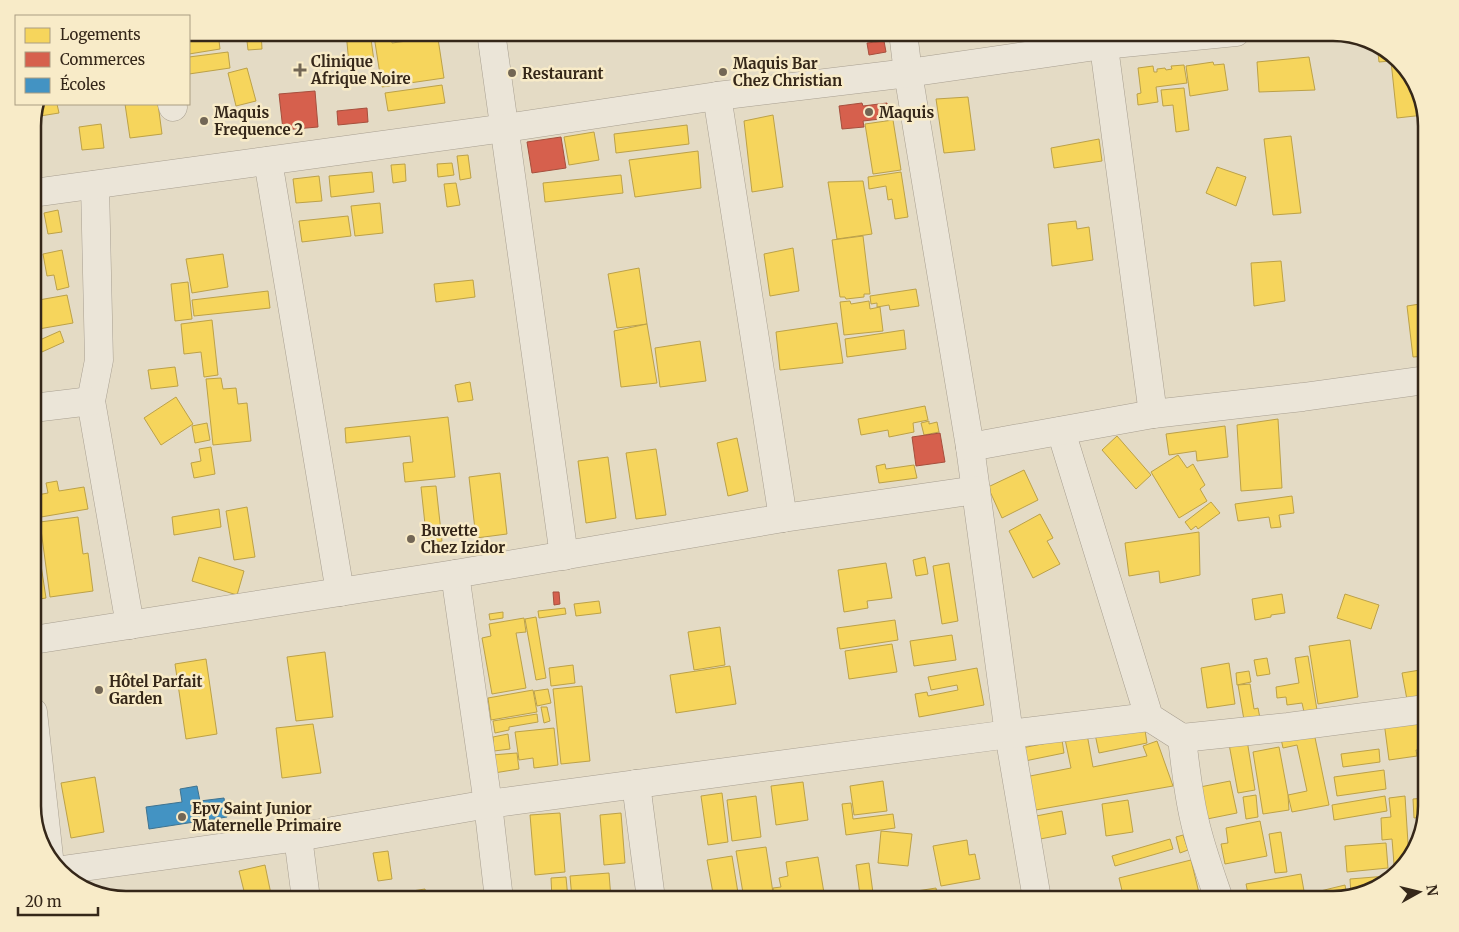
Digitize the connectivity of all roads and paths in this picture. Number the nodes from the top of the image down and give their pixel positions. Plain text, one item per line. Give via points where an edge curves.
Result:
1 (492, 41) edge
2 (904, 41) edge
3 (1092, 41) edge
4 (1103, 41) edge
5 (908, 73) junction
6 (717, 96) junction
7 (505, 128) junction
8 (268, 161) junction
9 (95, 185) junction
10 (41, 192) edge
11 (1418, 381) edge
12 (91, 401) junction
13 (41, 407) edge
14 (1153, 414) junction
15 (1061, 430) junction
16 (970, 447) junction
17 (976, 490) junction
18 (783, 518) junction
19 (564, 556) junction
20 (455, 574) junction
21 (340, 592) junction
22 (130, 625) junction
23 (41, 639) edge
24 (1418, 710) edge
25 (1149, 717) junction
26 (1009, 734) junction
27 (1182, 738) junction
28 (41, 784) edge
29 (636, 784) junction
30 (488, 804) junction
31 (46, 834) edge
32 (298, 837) junction
33 (70, 869) edge
34 (305, 891) edge
35 (498, 891) edge
36 (650, 891) edge
37 (1035, 891) edge
38 (1216, 891) edge

1 - 7 street
2 - 5 street
3 - 5 street
4 - 14 street
5 - 6 street
5 - 16 street
6 - 7 street
6 - 18 street
7 - 8 street
7 - 19 street
8 - 9 street
8 - 21 street
9 - 10 street
9 - 12 street via 99,360
11 - 14 street
12 - 13 street
12 - 22 street
14 - 15 street
15 - 16 street
15 - 25 street
16 - 17 street
17 - 18 street
17 - 26 street
18 - 19 street
19 - 20 street
20 - 21 street
20 - 30 street
21 - 22 street
22 - 23 street
24 - 27 street
25 - 26 street
25 - 27 street
26 - 29 street
26 - 37 street
27 - 38 street via 1195,820
28 - 31 street
29 - 30 street
29 - 36 street
30 - 32 street
30 - 35 street
32 - 33 street
32 - 34 street

